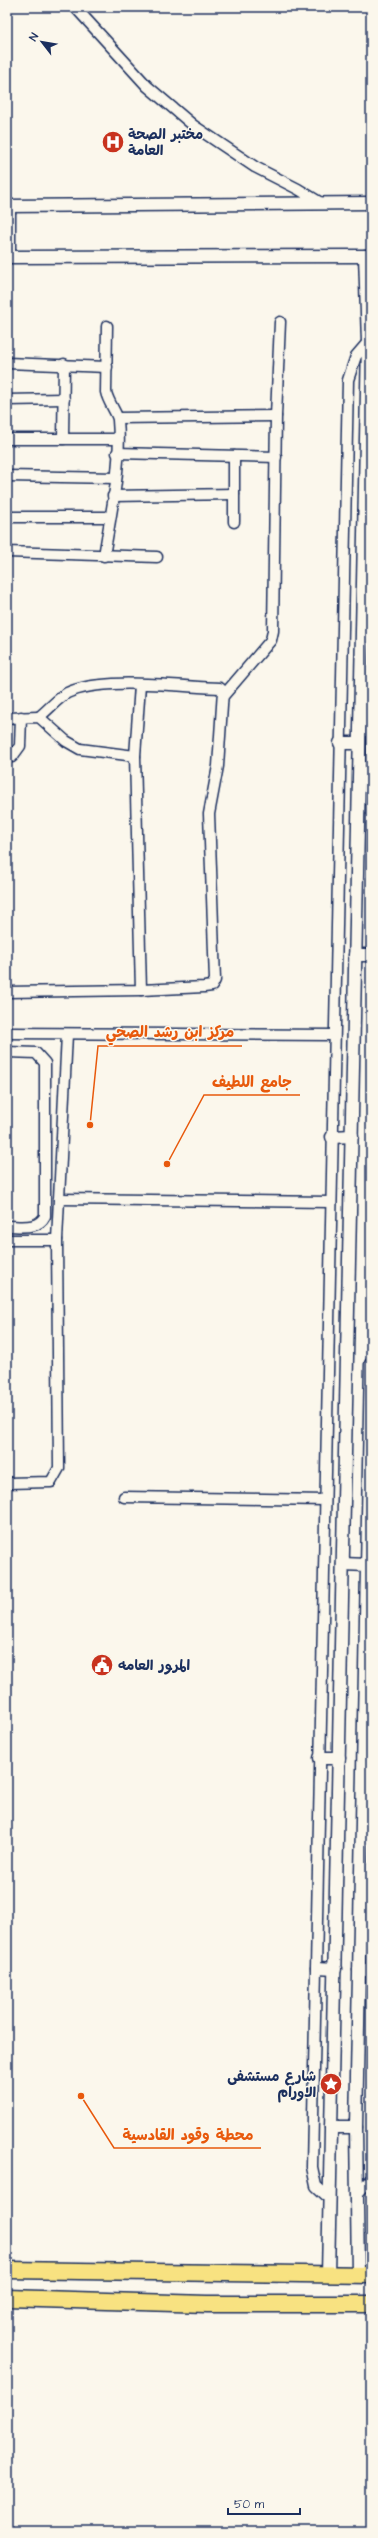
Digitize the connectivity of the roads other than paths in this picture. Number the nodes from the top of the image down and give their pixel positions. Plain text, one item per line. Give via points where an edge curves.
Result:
1 (75, 7) edge
2 (321, 203) junction
3 (371, 203) edge
4 (8, 206) edge
5 (368, 256) edge
6 (8, 257) edge
7 (280, 322) dead end
8 (107, 326) dead end
9 (368, 342) junction
10 (7, 363) edge
11 (64, 364) junction
12 (107, 367) junction
13 (64, 399) junction
14 (7, 400) edge
15 (276, 416) junction
16 (118, 418) junction
17 (7, 439) edge
18 (63, 439) junction
19 (118, 439) junction
20 (368, 450) edge
21 (118, 453) junction
22 (234, 456) junction
23 (276, 457) junction
24 (7, 476) edge
25 (116, 478) junction
26 (234, 494) junction
27 (113, 496) junction
28 (7, 517) edge
29 (110, 517) junction
30 (234, 522) dead end
31 (7, 552) edge
32 (104, 556) junction
33 (157, 557) dead end
34 (140, 685) junction
35 (224, 695) junction
36 (39, 717) junction
37 (7, 718) edge
38 (21, 718) junction
39 (340, 743) junction
40 (359, 743) junction
41 (135, 756) junction
42 (7, 757) edge
43 (355, 955) junction
44 (371, 955) edge
45 (140, 990) junction
46 (7, 992) edge
47 (7, 1033) edge
48 (67, 1034) junction
49 (334, 1035) junction
50 (7, 1052) edge
51 (352, 1136) junction
52 (332, 1137) junction
53 (59, 1199) junction
54 (330, 1202) junction
55 (7, 1226) edge
56 (7, 1240) edge
57 (57, 1240) junction
58 (371, 1364) edge
59 (7, 1483) edge
60 (124, 1497) dead end
61 (325, 1500) junction
62 (343, 1564) junction
63 (367, 1565) junction
64 (320, 1758) junction
65 (339, 1758) junction
66 (367, 1758) edge
67 (317, 1968) junction
68 (335, 1969) junction
69 (359, 1970) junction
70 (371, 1970) edge
71 (332, 2127) junction
72 (356, 2127) junction
73 (371, 2179) edge
74 (357, 2194) junction
75 (330, 2199) junction
76 (7, 2270) edge
77 (328, 2275) junction
78 (364, 2275) edge
79 (7, 2298) edge
80 (371, 2304) edge

1 - 2 street via 148,86 194,126 255,167
2 - 3 street
2 - 4 street
4 - 6 street
5 - 6 street
5 - 9 street
7 - 15 street
8 - 12 street
9 - 20 street
9 - 39 street via 356,356 348,380
10 - 11 street
11 - 12 street
11 - 13 street
12 - 16 street via 108,403
13 - 14 street
13 - 18 street
15 - 16 street
15 - 23 street
16 - 19 street
17 - 18 street
18 - 19 street
19 - 21 street
20 - 40 street
21 - 22 street
21 - 25 street
22 - 23 street
22 - 26 street
23 - 35 street via 273,631 271,640
24 - 25 street
25 - 27 street
26 - 27 street
26 - 30 street
27 - 29 street
28 - 29 street
29 - 32 street
31 - 32 street
32 - 33 street
34 - 35 street via 220,688
34 - 36 street via 86,687 67,694
34 - 41 street
35 - 45 street via 218,766 209,814 215,980 212,986
36 - 38 street
36 - 41 street via 66,742 80,750
37 - 38 street
38 - 42 street via 20,746 12,757
39 - 40 street
39 - 49 street
40 - 43 street
41 - 45 street
43 - 44 street
43 - 51 street
45 - 46 street
47 - 48 street
48 - 49 street
48 - 53 street
49 - 52 street
50 - 55 street via 36,1053 46,1063 46,1078 45,1216 42,1223 36,1225
51 - 52 street
51 - 62 street
52 - 54 street
53 - 54 street
53 - 57 street
54 - 61 street
56 - 57 street
57 - 59 street via 59,1468 51,1482
58 - 63 street
60 - 61 street
61 - 64 street
62 - 63 street
62 - 65 street
63 - 66 street
64 - 65 street
64 - 67 street
65 - 68 street
66 - 69 street
67 - 68 street
67 - 75 street via 312,2167 316,2186
68 - 71 street
69 - 70 street
69 - 72 street
71 - 72 street
71 - 75 street
72 - 74 street
73 - 74 street
74 - 78 street
75 - 77 street
76 - 77 main road
77 - 78 main road
79 - 80 main road via 207,2304

